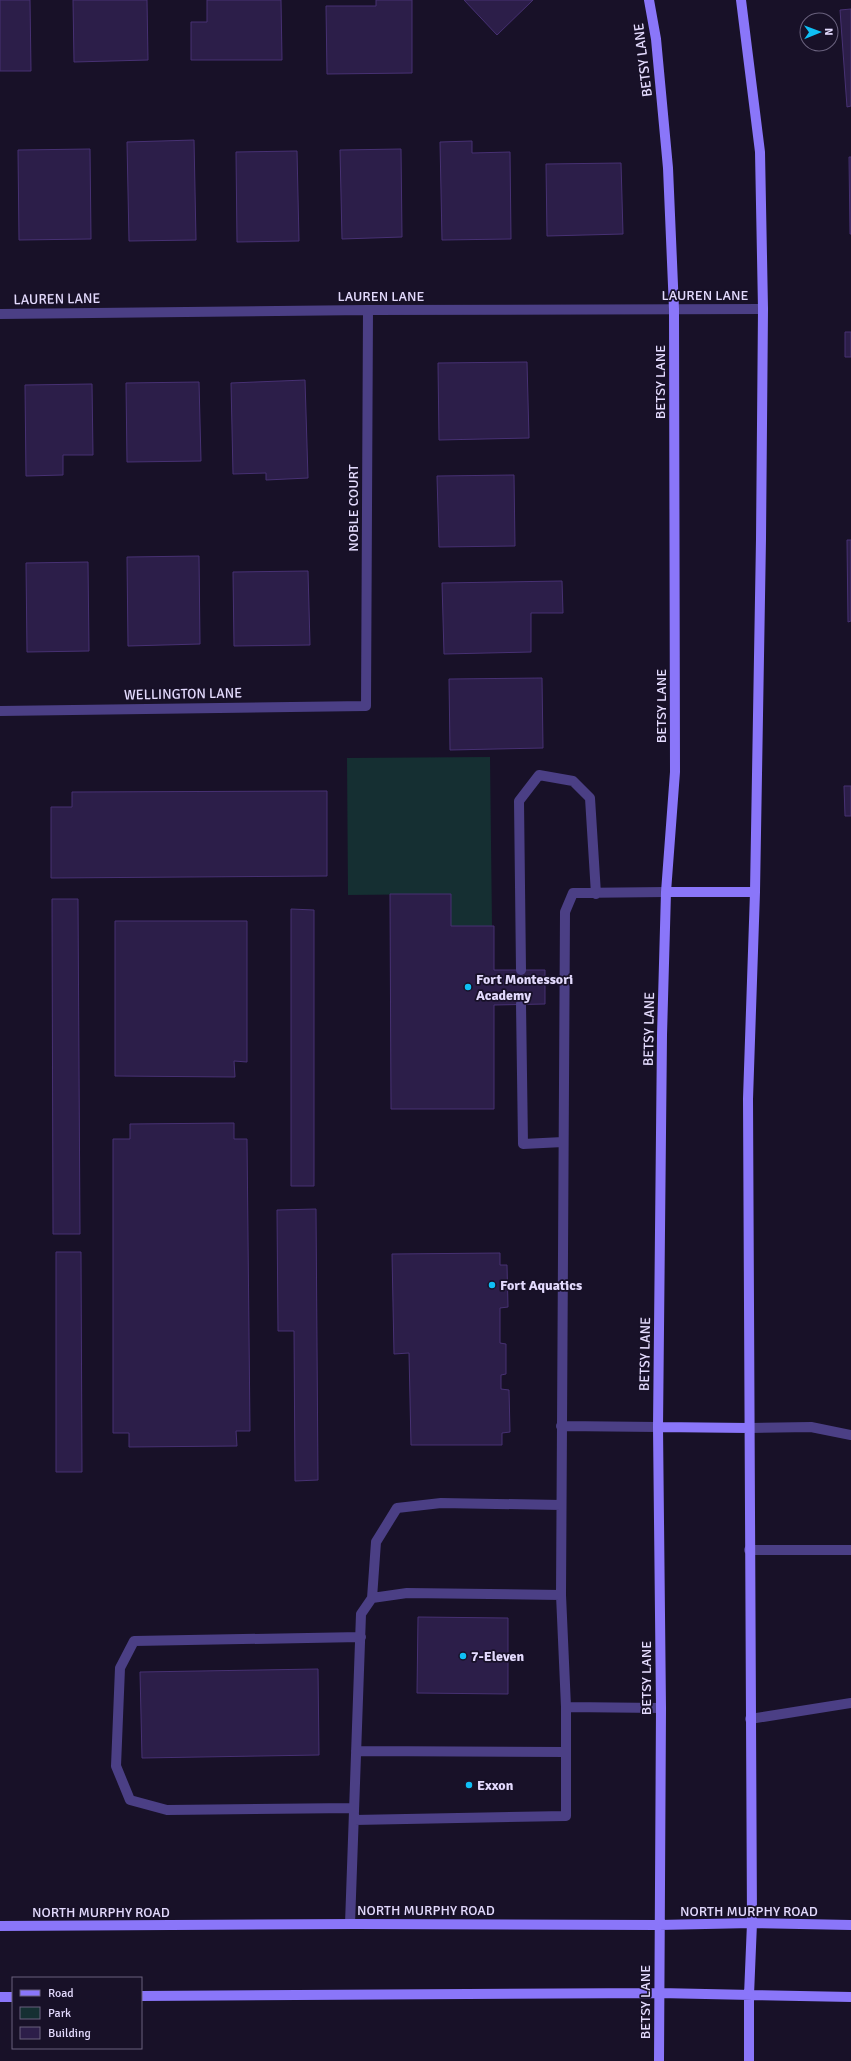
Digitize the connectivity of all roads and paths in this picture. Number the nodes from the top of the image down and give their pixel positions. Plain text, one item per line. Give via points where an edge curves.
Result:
1 (649, 0) edge
2 (741, 0) edge
3 (674, 309) junction
4 (763, 309) junction
5 (368, 310) junction
6 (0, 314) edge
7 (366, 706) joint
8 (0, 711) edge
9 (666, 892) junction
10 (755, 892) junction
11 (596, 894) junction
12 (521, 970) dead end
13 (521, 1004) dead end
14 (563, 1142) junction
15 (561, 1426) junction
16 (658, 1427) junction
17 (749, 1428) junction
18 (851, 1435) edge
19 (561, 1505) junction
20 (749, 1550) junction
21 (851, 1550) edge
22 (561, 1595) junction
23 (372, 1598) junction
24 (361, 1637) junction
25 (851, 1704) edge
26 (566, 1707) junction
27 (661, 1708) junction
28 (750, 1719) junction
29 (356, 1751) junction
30 (566, 1752) junction
31 (354, 1808) junction
32 (354, 1820) junction
33 (752, 1923) junction
34 (350, 1924) junction
35 (659, 1925) junction
36 (851, 1925) edge
37 (0, 1926) edge
38 (659, 1992) junction
39 (749, 1995) junction
40 (142, 1996) edge
41 (0, 1997) edge
42 (12, 1997) edge
43 (851, 1997) edge
44 (659, 2061) edge
45 (749, 2061) edge

1 - 3 main road, BETSY LANE via 656,39 668,168
2 - 4 main road via 760,152
3 - 4 street, LAUREN LANE
3 - 5 street, LAUREN LANE
3 - 9 main road, BETSY LANE via 675,772
4 - 10 main road
5 - 6 street, LAUREN LANE
5 - 7 street, NOBLE COURT
7 - 8 street, WELLINGTON LANE
9 - 10 main road
9 - 11 street
9 - 16 main road, BETSY LANE
10 - 17 main road via 748,1099
11 - 12 street via 590,798 573,781 539,775 519,801
11 - 14 street via 573,893 564,912
13 - 14 street via 523,1144
14 - 15 street
15 - 16 street
15 - 19 street
16 - 17 main road
16 - 27 main road, BETSY LANE
17 - 18 street via 811,1427
17 - 20 main road
19 - 22 street
19 - 23 street via 441,1503 397,1508 376,1542
20 - 21 street
20 - 28 main road
22 - 23 street via 407,1594
22 - 26 street
23 - 24 street via 361,1614
24 - 29 street
24 - 31 street via 134,1641 120,1668 116,1766 130,1800 167,1810
25 - 28 street
26 - 27 street
26 - 30 street
27 - 35 main road, BETSY LANE
28 - 33 main road
29 - 30 street
29 - 31 street
30 - 32 street via 566,1816
31 - 32 street
32 - 34 street
33 - 35 main road, NORTH MURPHY ROAD
33 - 36 main road, NORTH MURPHY ROAD
33 - 39 main road
34 - 35 main road, NORTH MURPHY ROAD
34 - 37 main road, NORTH MURPHY ROAD
35 - 38 main road, BETSY LANE
38 - 39 main road
38 - 40 main road
38 - 44 main road, BETSY LANE
39 - 43 main road
39 - 45 main road
41 - 42 main road

